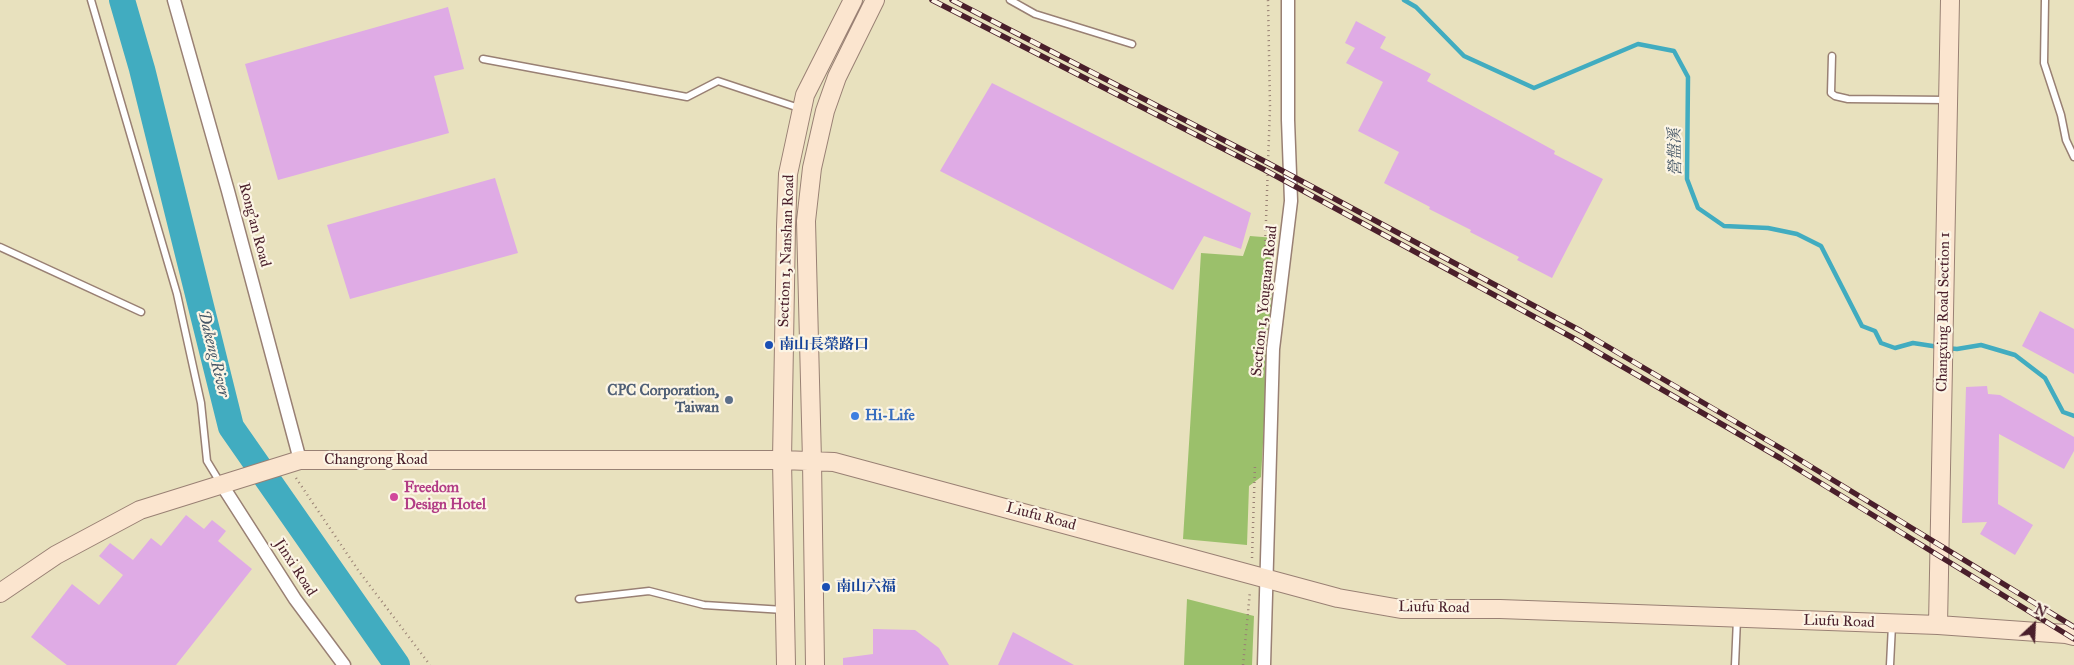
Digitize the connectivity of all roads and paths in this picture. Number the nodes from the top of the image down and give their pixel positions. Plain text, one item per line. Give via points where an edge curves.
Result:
1 (91, 0) edge
2 (174, 0) edge
3 (853, 0) edge
4 (875, 0) edge
5 (1010, 0) edge
6 (1268, 0) edge
7 (1288, 0) edge
8 (1950, 0) edge
9 (2045, 0) edge
10 (1132, 44) dead end
11 (1832, 56) dead end
12 (483, 59) dead end
13 (1948, 100) junction
14 (802, 109) junction
15 (2074, 157) edge
16 (0, 247) edge
17 (1263, 308) dead end
18 (141, 312) dead end
19 (782, 460) junction
20 (812, 461) junction
21 (293, 462) junction
22 (1255, 462) dead end
23 (227, 484) junction
24 (1259, 575) junction
25 (0, 593) edge
26 (579, 599) dead end
27 (785, 610) junction
28 (1737, 618) junction
29 (1892, 624) junction
30 (1938, 625) junction
31 (2074, 636) edge
32 (344, 665) edge
33 (430, 665) edge
34 (786, 665) edge
35 (815, 665) edge
36 (1243, 665) edge
37 (1264, 665) edge
38 (1735, 665) edge
39 (1890, 665) edge

1 - 23 lane via 177,294 201,402 207,461
2 - 21 street, Rong'an Road via 228,191
3 - 14 street, Section 1, Nanshan Road via 805,96
4 - 20 street, Section 1, Nanshan Road via 837,77 825,111 812,168 806,221
5 - 10 lane via 1035,14
6 - 17 path via 1270,107
7 - 24 street, Section 1, Youguan Road via 1291,201 1273,349
8 - 13 street, Changxing Road Section 1
9 - 15 lane via 2044,63
11 - 13 lane via 1831,93 1836,96 1848,99
12 - 14 lane via 686,97 718,81
13 - 30 street, Changxing Road Section 1
14 - 19 street, Section 1, Nanshan Road via 788,174
16 - 18 lane
19 - 20 street, Liufu Road
19 - 21 street, Changrong Road
19 - 27 street, Section 1, Nanshan Road
20 - 24 street, Liufu Road via 834,462
20 - 35 street, Section 1, Nanshan Road
21 - 23 street, Changrong Road
21 - 33 path via 358,570
22 - 24 path
23 - 25 street, Changrong Road via 140,510 56,555
23 - 32 street, Jinxi Road via 295,599
24 - 28 street, Liufu Road via 1338,598 1401,609 1500,609
24 - 36 path
24 - 37 street, Section 1, Youguan Road
26 - 27 lane via 649,591 704,605
27 - 34 street, Section 1, Nanshan Road
28 - 29 street, Liufu Road
28 - 38 lane
29 - 30 street, Liufu Road
29 - 39 lane
30 - 31 street, Liufu Road

